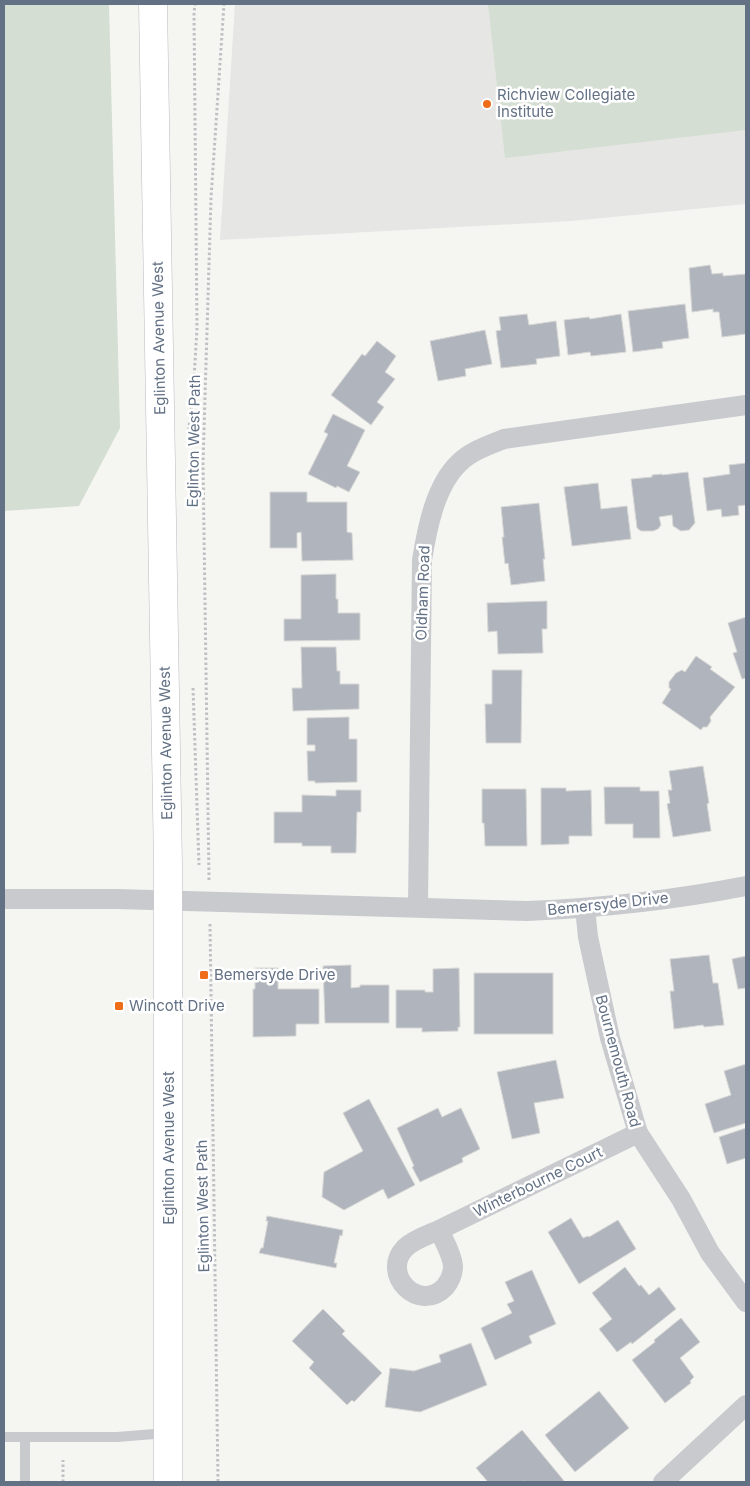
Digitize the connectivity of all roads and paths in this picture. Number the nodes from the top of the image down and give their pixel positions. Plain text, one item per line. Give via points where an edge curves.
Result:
1 (153, 4) edge
2 (195, 4) edge
3 (224, 4) edge
4 (746, 405) edge
5 (187, 442) dead end
6 (193, 687) dead end
7 (199, 865) dead end
8 (209, 880) dead end
9 (746, 886) edge
10 (4, 899) edge
11 (168, 901) junction
12 (418, 907) junction
13 (585, 908) junction
14 (210, 929) dead end
15 (638, 1133) junction
16 (439, 1230) dead end
17 (746, 1302) edge
18 (746, 1405) edge
19 (167, 1433) junction
20 (4, 1437) edge
21 (25, 1437) junction
22 (63, 1460) dead end
23 (25, 1482) edge
24 (63, 1482) edge
25 (168, 1482) edge
26 (218, 1482) edge
27 (662, 1482) edge

1 - 11 main road, Eglinton Avenue West
2 - 5 path via 197,328
3 - 8 path, Eglinton West Path via 211,198 203,464
4 - 12 street, Oldham Road via 504,439 478,450 459,463 446,481 431,516 422,560
6 - 7 path
9 - 13 street, Bemersyde Drive
10 - 11 street
11 - 12 street, Bemersyde Drive
11 - 19 main road, Eglinton Avenue West
12 - 13 street, Bemersyde Drive via 527,911
13 - 15 street, Bournemouth Road via 610,1038
14 - 26 path, Eglinton West Path
15 - 16 street, Winterbourne Court
15 - 17 street, Bournemouth Road via 681,1199 710,1253
18 - 27 street
19 - 21 lane via 117,1437
19 - 25 main road, Eglinton Avenue West
20 - 21 lane
21 - 23 lane
22 - 24 path

